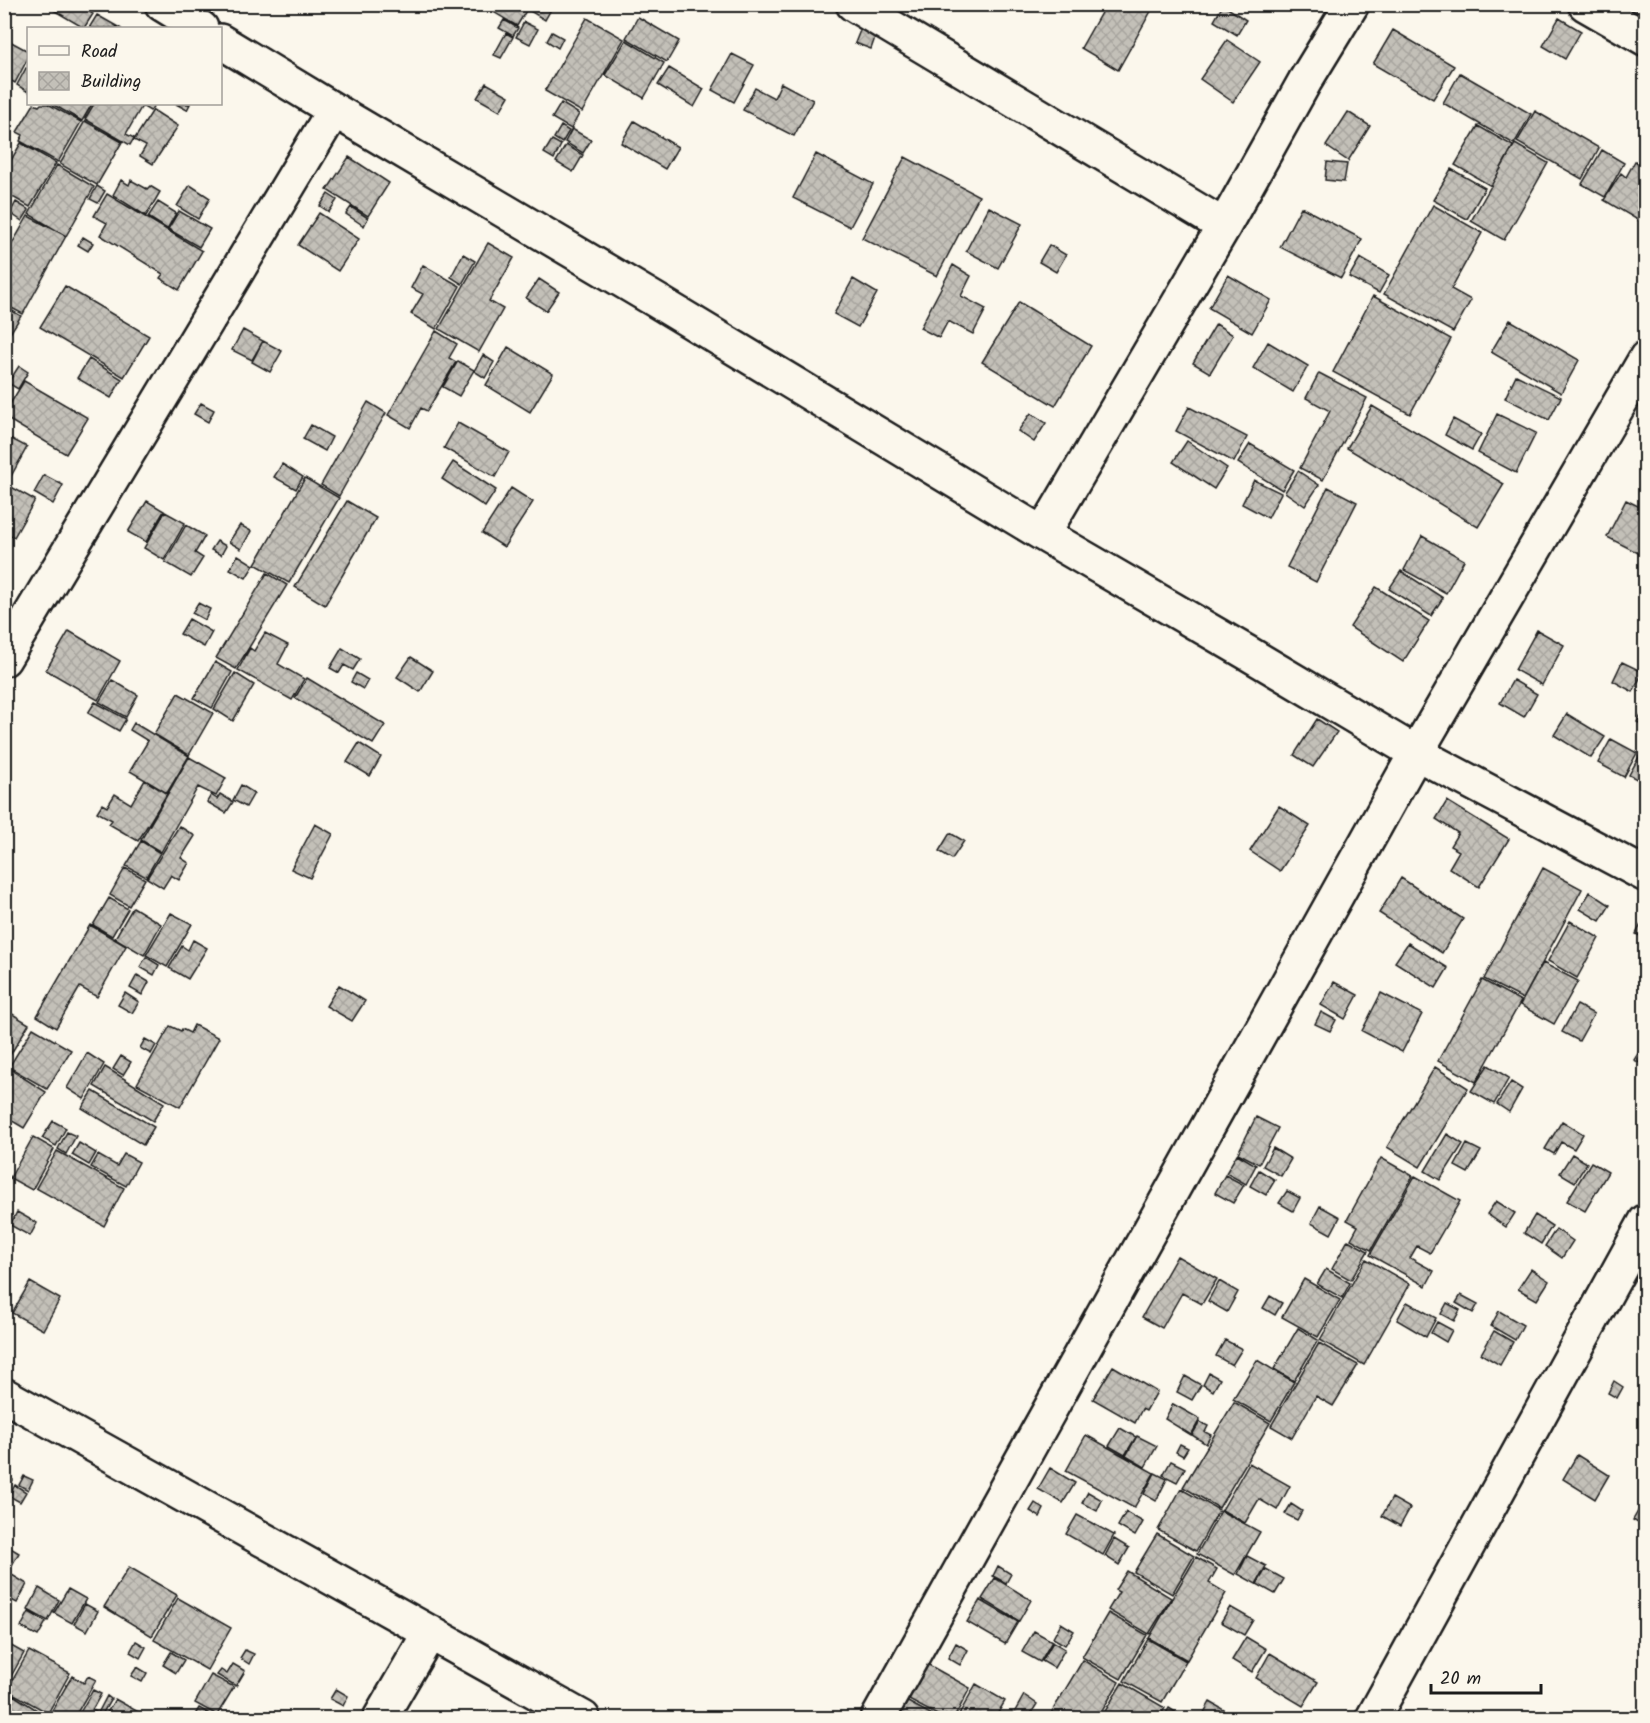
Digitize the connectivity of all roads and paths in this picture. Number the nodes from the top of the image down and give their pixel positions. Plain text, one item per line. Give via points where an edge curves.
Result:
1 (162, 4) edge
2 (853, 4) edge
3 (1352, 4) edge
4 (1585, 4) edge
5 (199, 27) edge
6 (1646, 39) edge
7 (222, 42) edge
8 (334, 110) junction
9 (1224, 226) junction
10 (1646, 358) edge
11 (1043, 534) junction
12 (4, 659) edge
13 (1416, 753) junction
14 (1646, 875) edge
15 (1646, 1221) edge
16 (4, 1395) edge
17 (430, 1632) junction
18 (380, 1719) edge
19 (583, 1719) edge
20 (878, 1719) edge
21 (1373, 1719) edge

1 - 5 street
2 - 9 street
3 - 9 street
4 - 6 street
7 - 8 street
8 - 11 street
8 - 12 street
9 - 11 street
10 - 13 street
11 - 13 street
13 - 14 street
13 - 20 street
15 - 21 street
16 - 17 street
17 - 18 street
17 - 19 street

